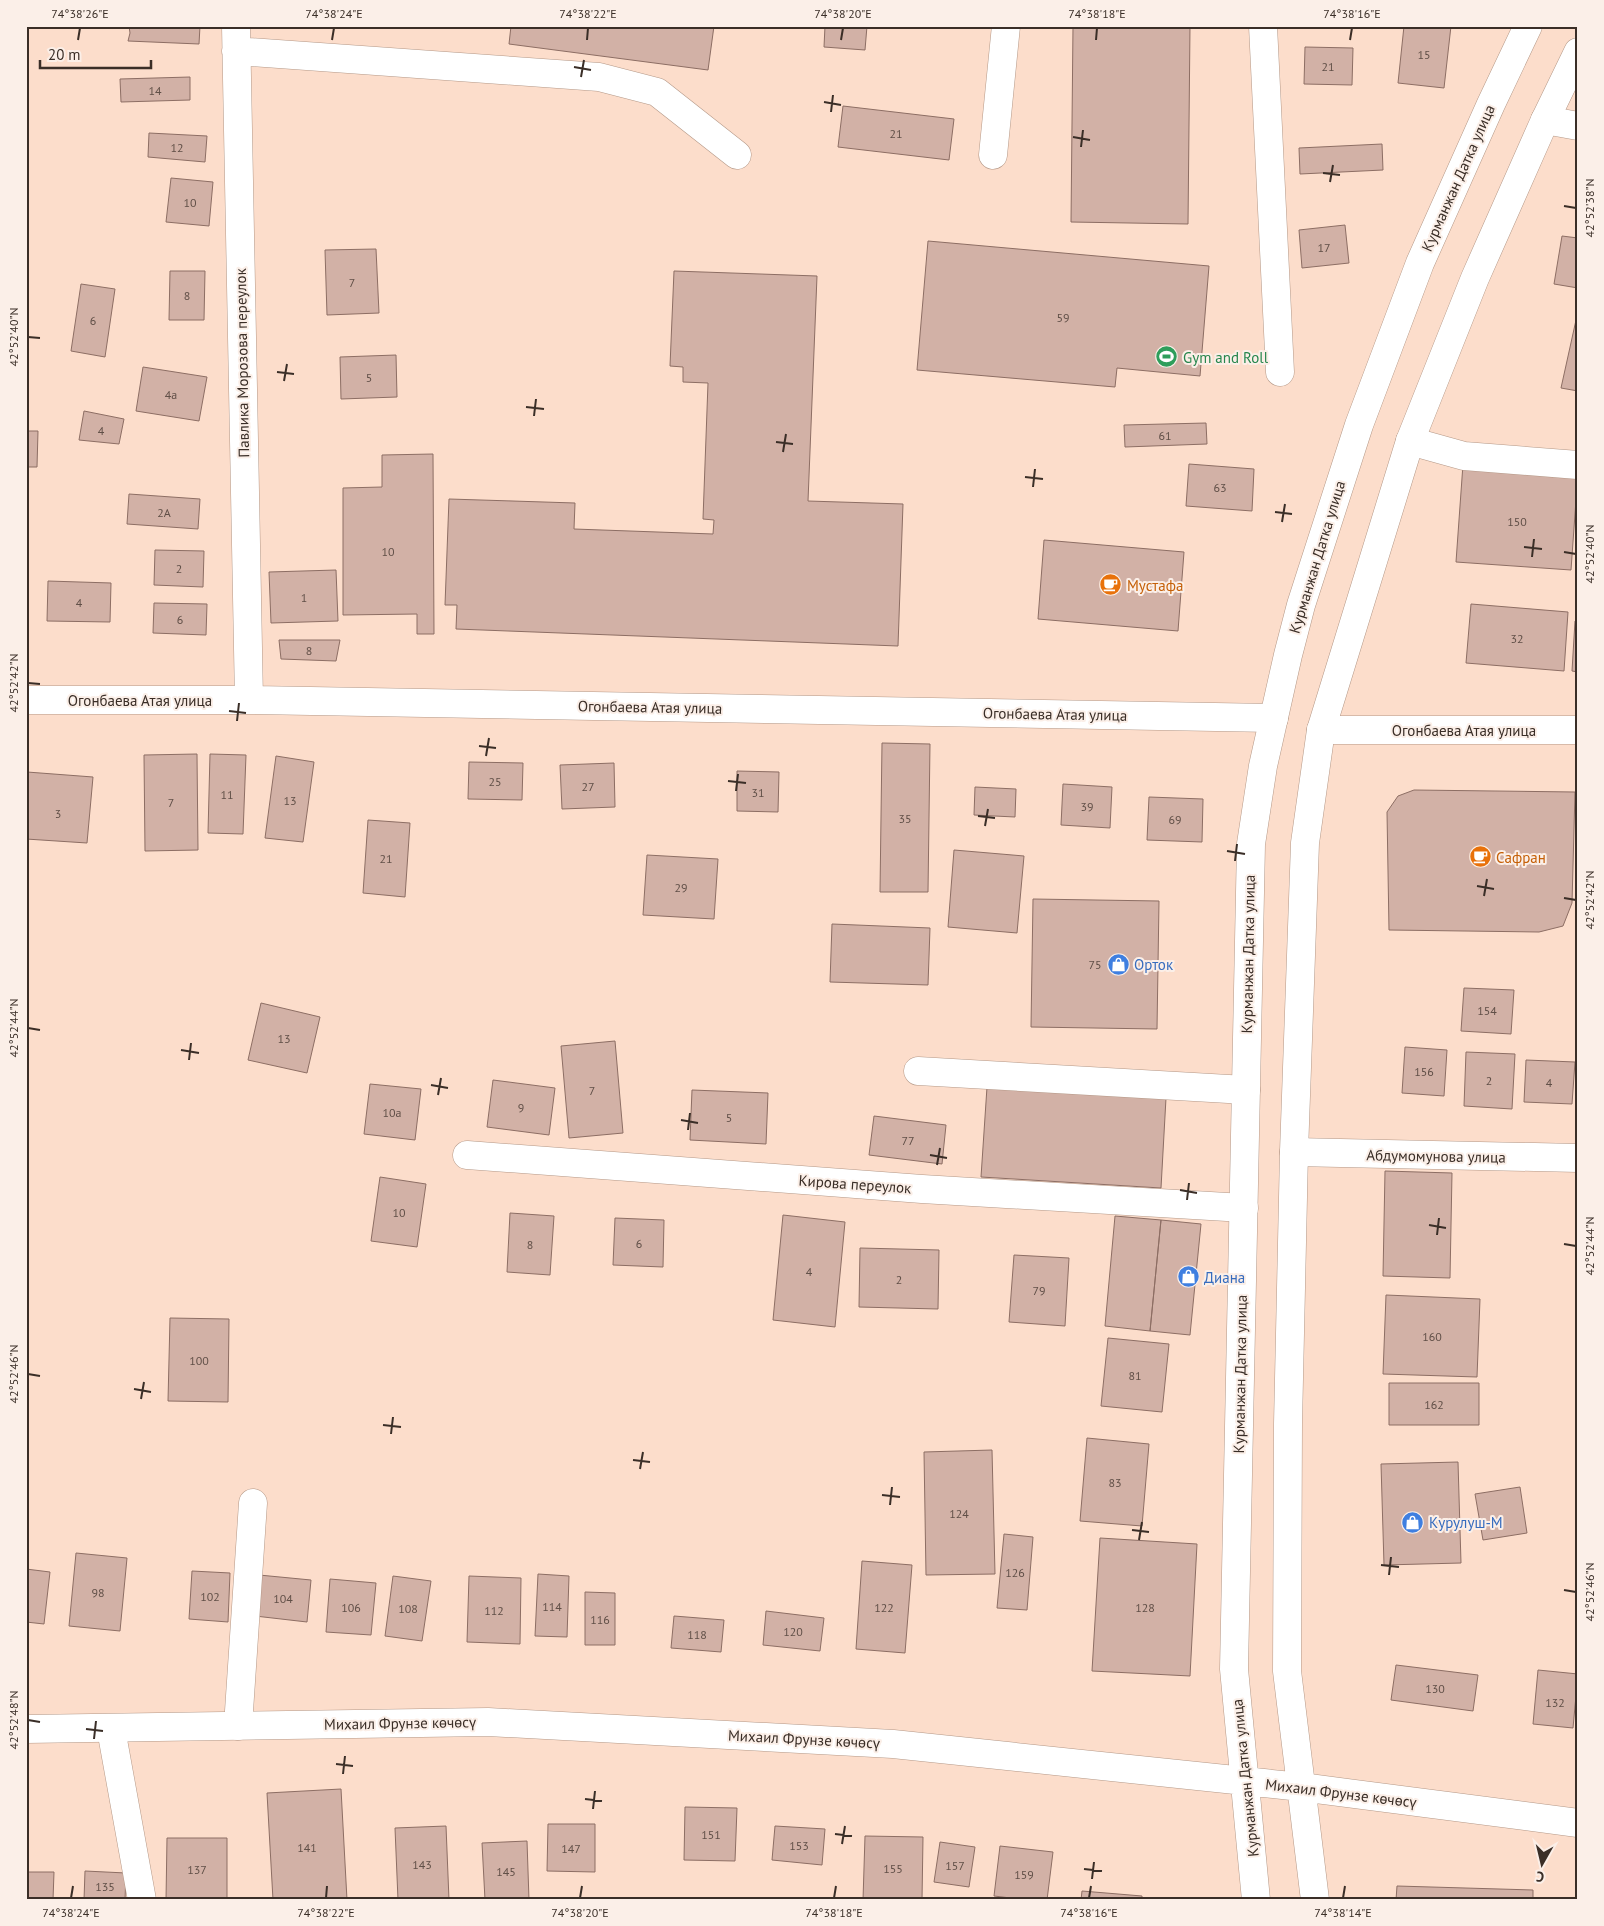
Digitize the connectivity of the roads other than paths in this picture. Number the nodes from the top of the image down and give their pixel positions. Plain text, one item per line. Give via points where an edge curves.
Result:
1 (1006, 26) edge
2 (1263, 26) edge
3 (1528, 26) edge
4 (236, 39) edge
5 (1578, 52) edge
6 (1545, 120) junction
7 (1578, 126) edge
8 (737, 155) dead end
9 (994, 155) dead end
10 (1280, 372) dead end
11 (1410, 441) junction
12 (1578, 465) edge
13 (26, 700) edge
14 (249, 700) junction
15 (1274, 718) junction
16 (1321, 730) junction
17 (1578, 730) edge
18 (918, 1071) dead end
19 (1246, 1090) junction
20 (1294, 1152) junction
21 (467, 1155) dead end
22 (1578, 1158) edge
23 (1244, 1208) junction
24 (254, 1503) dead end
25 (238, 1726) junction
26 (26, 1729) edge
27 (111, 1729) junction
28 (1245, 1781) junction
29 (1302, 1787) junction
30 (1578, 1823) edge
31 (142, 1900) edge
32 (1256, 1900) edge
33 (1315, 1900) edge

1 - 9 main road
2 - 10 main road
3 - 15 main road, Курманжан Датка улица via 1420,263 1359,425 1301,605
4 - 8 main road via 599,78 657,92
4 - 14 main road, Павлика Морозова переулок
5 - 6 main road
6 - 7 main road
6 - 11 main road via 1475,278
11 - 12 main road via 1464,456
11 - 16 main road
13 - 14 main road, Огонбаева Атая улица
14 - 15 main road, Огонбаева Атая улица
15 - 19 main road, Курманжан Датка улица via 1251,844
16 - 17 main road, Огонбаева Атая улица
16 - 20 main road via 1305,843
18 - 19 main road
19 - 23 main road, Курманжан Датка улица
20 - 22 main road, Абдумомунова улица
20 - 29 main road via 1287,1672
21 - 23 main road, Кирова переулок via 922,1189
23 - 28 main road, Курманжан Датка улица via 1234,1669
24 - 25 main road
25 - 27 main road, Михаил Фрунзе көчөсү
25 - 28 main road, Михаил Фрунзе көчөсү via 497,1722 893,1744
26 - 27 main road, Михаил Фрунзе көчөсү
27 - 31 main road
28 - 29 main road, Михаил Фрунзе көчөсү
28 - 32 main road, Курманжан Датка улица
29 - 30 main road, Михаил Фрунзе көчөсү
29 - 33 main road

